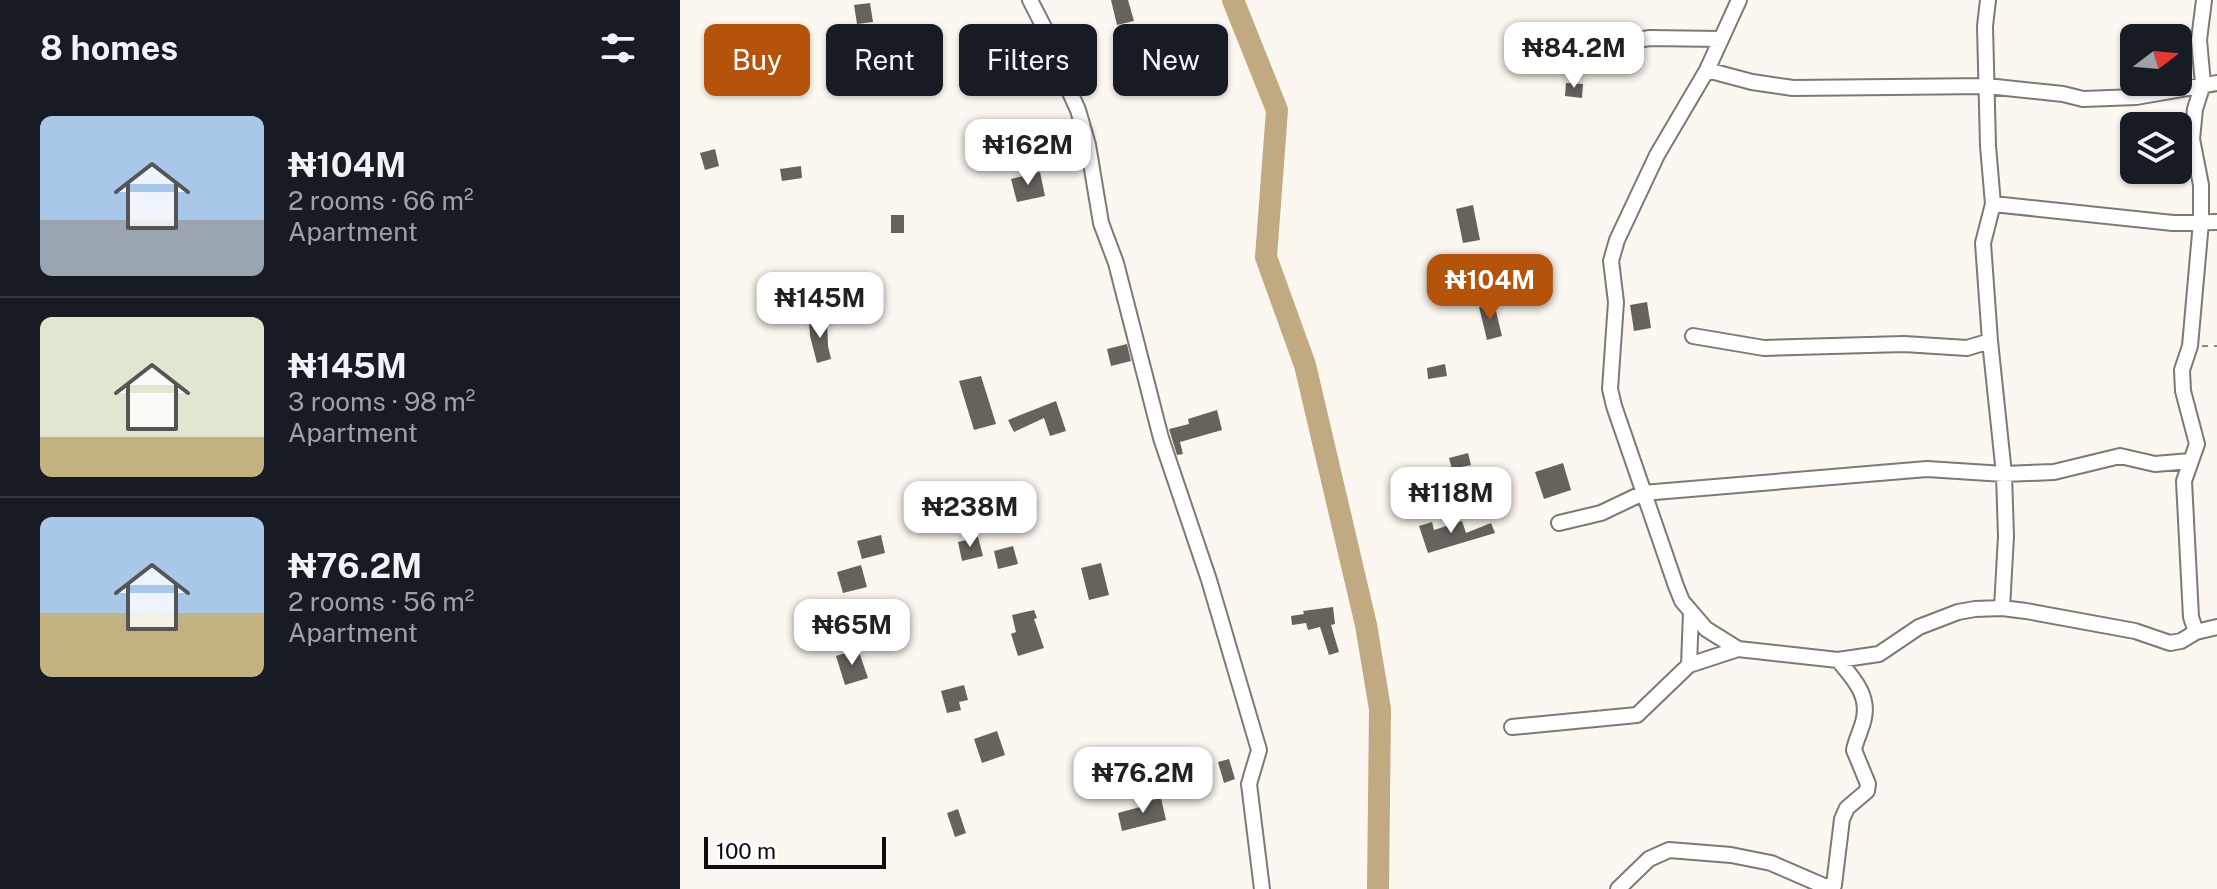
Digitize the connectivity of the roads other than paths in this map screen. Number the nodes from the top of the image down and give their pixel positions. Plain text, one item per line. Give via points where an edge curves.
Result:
1 (1030, 0) edge
2 (1739, 0) edge
3 (1988, 0) edge
4 (2204, 0) edge
5 (1720, 39) junction
6 (1555, 41) dead end
7 (1707, 70) junction
8 (2210, 83) edge
9 (1987, 86) junction
10 (1993, 204) junction
11 (2201, 222) junction
12 (2217, 222) edge
13 (1693, 336) dead end
14 (1990, 341) junction
15 (2191, 461) junction
16 (2004, 474) junction
17 (1643, 493) junction
18 (1559, 523) dead end
19 (2002, 608) junction
20 (1691, 612) junction
21 (2217, 627) edge
22 (2196, 632) junction
23 (1738, 649) junction
24 (1838, 660) junction
25 (1689, 665) junction
26 (1512, 727) dead end
27 (1262, 889) edge
28 (1618, 889) edge

1 - 27 street via 1078,110 1101,223 1161,438 1259,750 1249,784
2 - 5 street
3 - 9 street
4 - 8 street via 2199,40
5 - 6 street via 1650,38 1604,45
5 - 7 street
7 - 9 street via 1793,88
7 - 17 street via 1657,155 1611,261 1616,302 1610,389
8 - 9 street via 2111,100
8 - 11 street via 2195,109 2192,139
9 - 10 street
10 - 11 street
10 - 14 street via 1983,243
11 - 12 street
11 - 15 street via 2190,346 2182,370 2197,444
13 - 14 street via 1764,348 1967,348
14 - 16 street
15 - 16 street via 2155,464 2120,456 2054,472
15 - 22 street via 2184,481
16 - 17 street via 1927,469
16 - 19 street
17 - 18 street via 1601,513
17 - 20 street via 1676,586
19 - 22 street via 2135,631 2170,643
19 - 24 street via 1958,612 1919,627 1879,654
20 - 23 street via 1706,629
20 - 25 street
21 - 22 street
23 - 24 street
23 - 25 street
24 - 28 street via 1865,701 1854,750 1868,784 1842,819 1834,885 1824,886 1771,863 1669,850 1649,859
25 - 26 street via 1637,715

